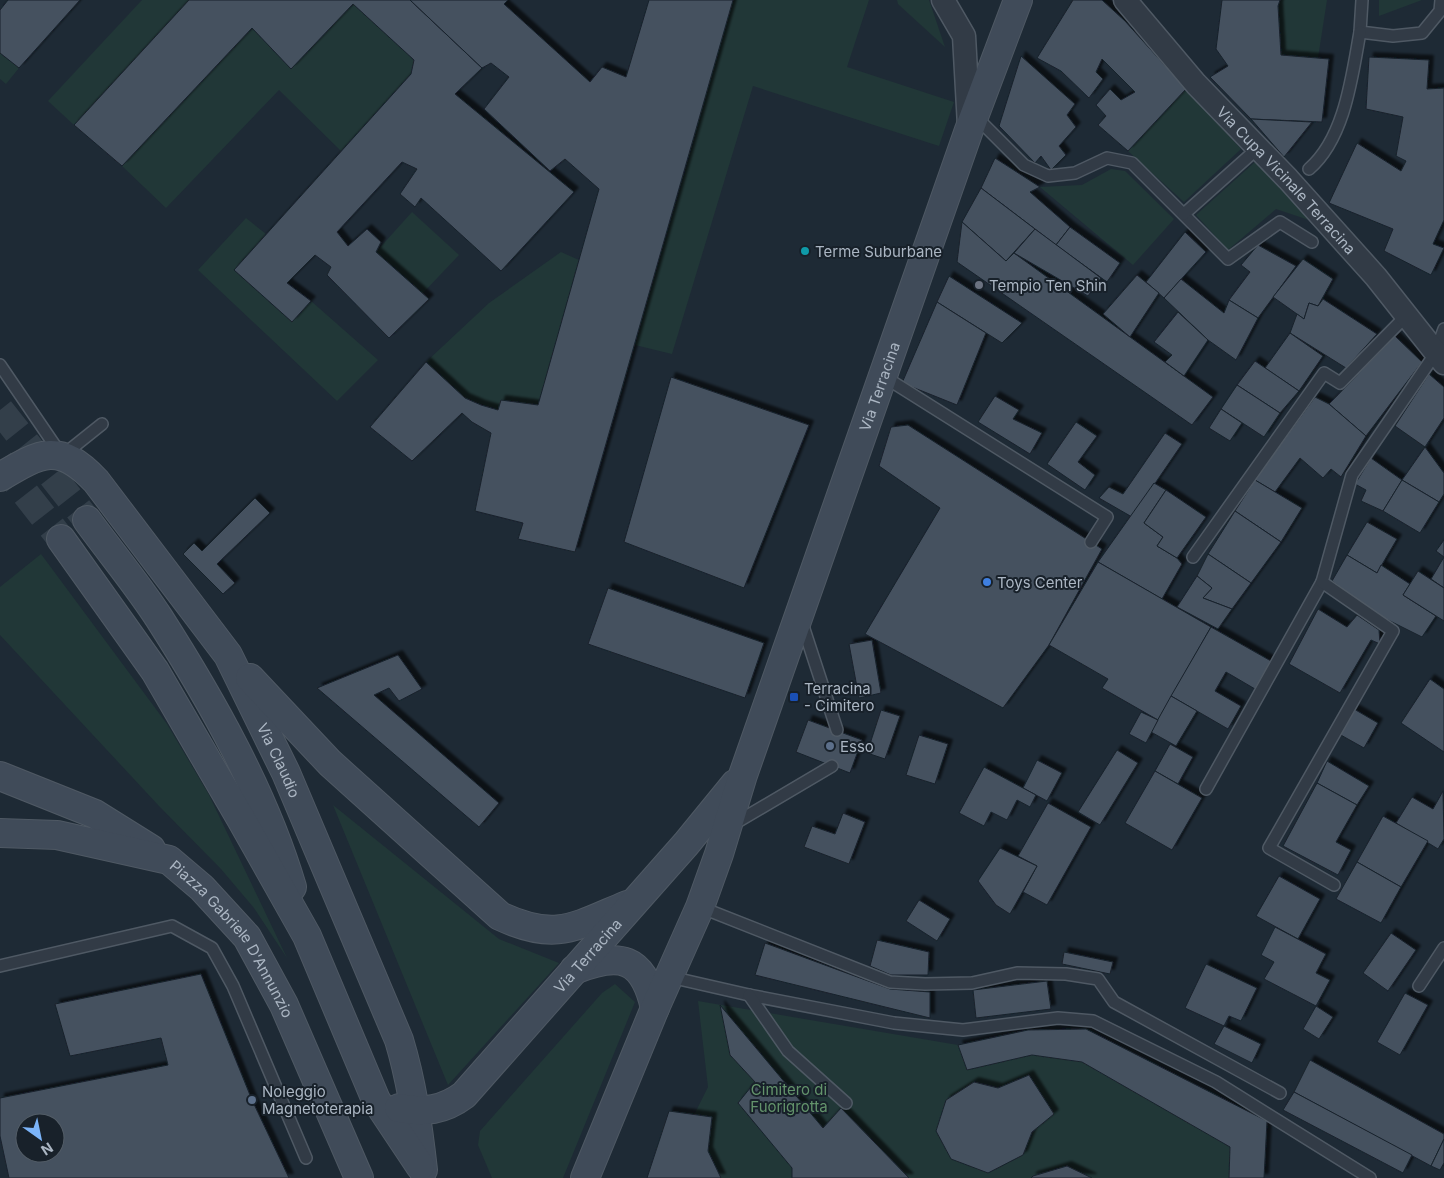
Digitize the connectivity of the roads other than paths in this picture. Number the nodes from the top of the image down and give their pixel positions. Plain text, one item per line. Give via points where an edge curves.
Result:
1 (943, 0) edge
2 (1018, 0) edge
3 (1125, 0) edge
4 (1362, 0) edge
5 (1441, 0) edge
6 (1360, 32) junction
7 (972, 123) junction
8 (1258, 148) junction
9 (1309, 168) dead end
10 (1184, 214) junction
11 (1312, 242) dead end
12 (1406, 316) junction
13 (1444, 329) edge
14 (1440, 358) edge
15 (0, 365) edge
16 (883, 376) junction
17 (102, 424) dead end
18 (62, 456) junction
19 (0, 477) edge
20 (87, 520) tunnel mouth
21 (61, 539) tunnel mouth
22 (1091, 542) dead end
23 (1193, 557) dead end
24 (1322, 582) junction
25 (799, 615) junction
26 (228, 655) junction
27 (837, 730) dead end
28 (832, 766) dead end
29 (743, 775) junction
30 (0, 776) edge
31 (1206, 789) dead end
32 (727, 828) junction
33 (0, 833) edge
34 (169, 860) junction
35 (1334, 885) dead end
36 (633, 903) junction
37 (700, 907) junction
38 (307, 936) junction
39 (1444, 948) edge
40 (0, 966) edge
41 (573, 971) junction
42 (670, 977) junction
43 (1420, 986) dead end
44 (749, 995) junction
45 (655, 1008) junction
46 (1280, 1093) dead end
47 (376, 1100) junction
48 (846, 1103) dead end
49 (417, 1112) junction
50 (306, 1158) dead end
51 (425, 1174) edge
52 (359, 1178) edge
53 (585, 1178) edge
54 (1370, 1178) edge

1 - 7 street via 964,36
2 - 7 main road, Via Terracina
3 - 8 street, Via Cupa Vicinale Terracina via 1196,84
4 - 6 lane
5 - 6 lane via 1440,11 1422,33 1393,36
6 - 9 lane via 1348,102 1320,159
7 - 10 lane via 1024,165 1048,176 1075,173 1106,158 1132,163
7 - 16 main road, Via Terracina
8 - 10 lane
8 - 12 street, Via Cupa Vicinale Terracina via 1376,277
10 - 11 lane via 1228,259 1280,222
12 - 14 street, Via Cupa Vicinale Terracina
12 - 23 lane via 1340,383 1324,372
13 - 14 lane
14 - 24 lane via 1352,475
15 - 18 lane
16 - 22 lane via 1107,517
16 - 25 main road, Via Terracina
17 - 18 lane
18 - 19 main road via 36,457
18 - 26 main road, Via Claudio via 81,465 96,481
20 - 38 main road, Via Claudio via 158,618 252,784 279,844
21 - 38 main road, Via Claudio via 155,671
24 - 31 lane
24 - 35 lane via 1393,631 1269,848
25 - 27 lane
25 - 29 main road, Via Terracina
26 - 36 main road via 330,763 500,916 524,927 555,930 571,928
26 - 49 main road, Via Claudio via 286,773 399,1040
28 - 32 lane
29 - 32 main road, Via Terracina
29 - 36 main road, Via Terracina
30 - 34 main road via 95,814
32 - 37 main road, Via Terracina
33 - 34 main road, Piazza Gabriele D'Annunzio via 57,834
34 - 52 main road, Piazza Gabriele D'Annunzio via 202,888 247,936 284,1005
36 - 41 main road, Via Terracina
37 - 42 main road, Via Terracina
37 - 46 lane via 890,982 972,982 1017,973 1066,974 1098,979 1114,1002
38 - 47 main road, Via Claudio
39 - 43 lane
40 - 50 lane via 172,926 212,948 233,986
41 - 45 main road via 596,961 612,958 626,961 636,968 651,990
41 - 49 main road, Via Terracina via 464,1095 437,1109
42 - 44 lane
42 - 45 main road, Via Terracina
44 - 48 lane via 788,1051
44 - 54 lane via 894,1022 964,1030 1058,1018 1093,1021 1216,1082
45 - 53 main road, Via Terracina
47 - 49 main road
47 - 51 main road, Via Claudio
49 - 51 main road, Via Claudio

